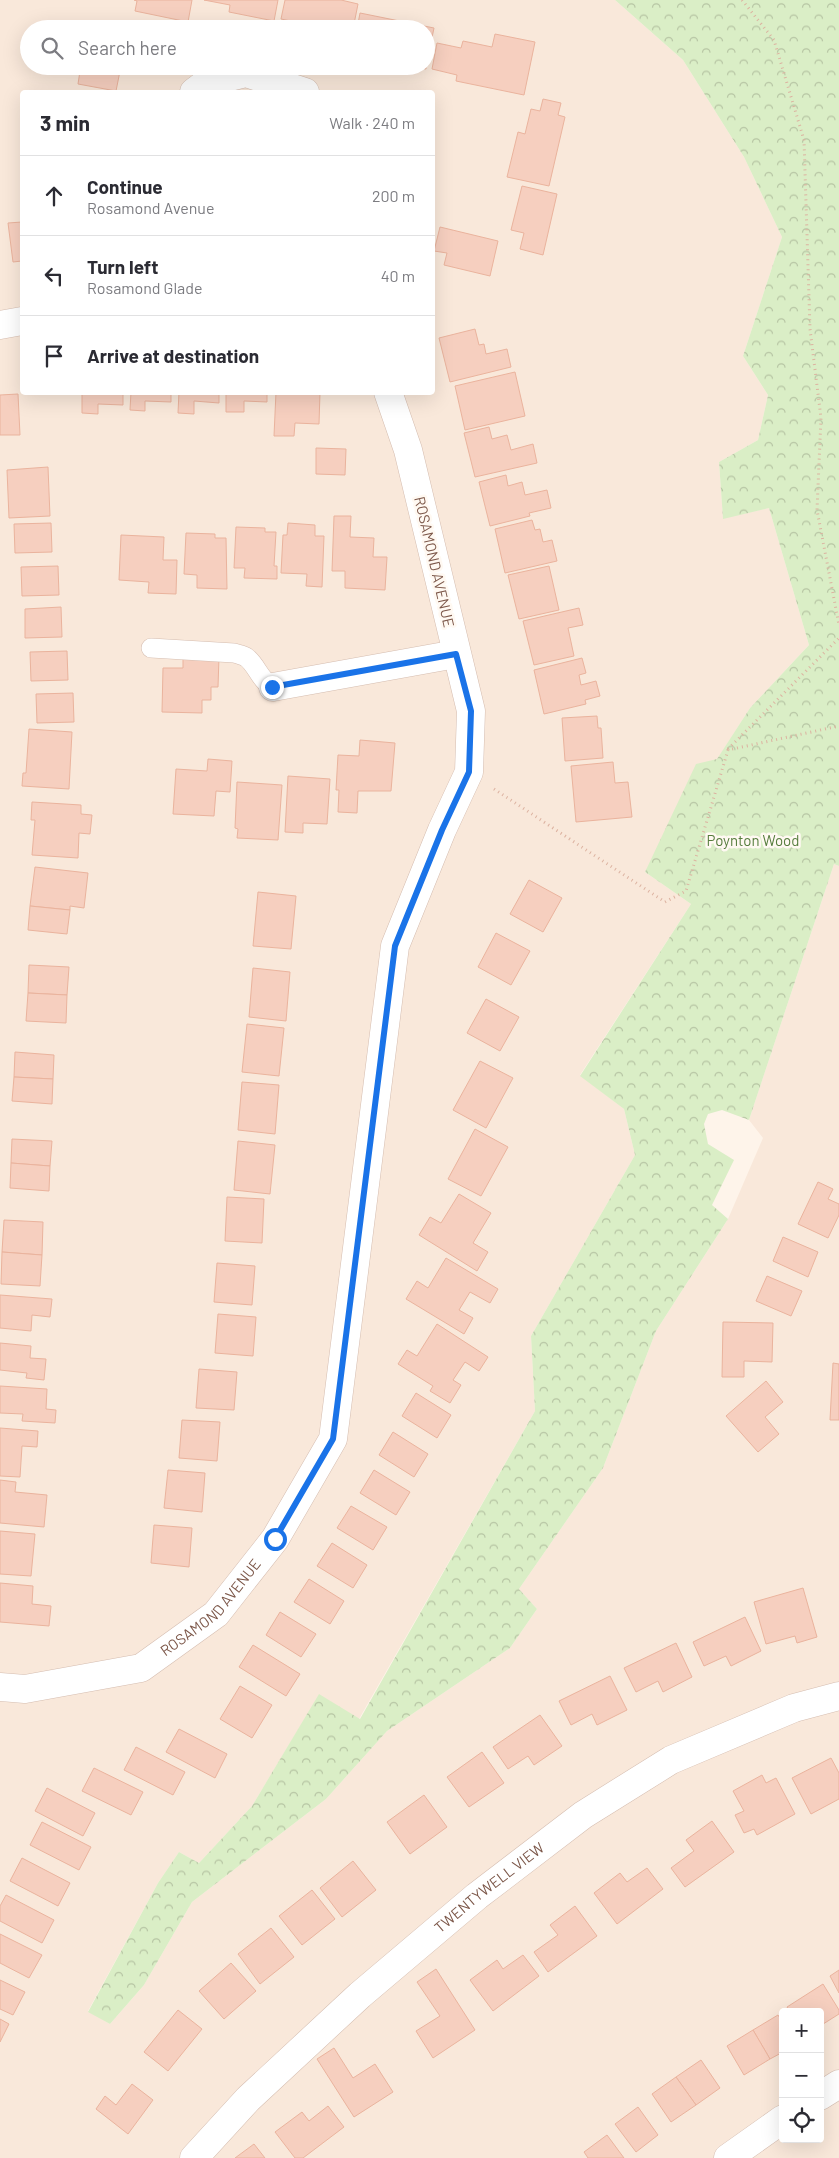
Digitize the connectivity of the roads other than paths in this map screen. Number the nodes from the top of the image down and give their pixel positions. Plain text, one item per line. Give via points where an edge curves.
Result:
1 (242, 75) edge
2 (249, 75) edge
3 (197, 90) edge
4 (298, 90) edge
5 (20, 321) edge
6 (0, 325) edge
7 (389, 395) edge
8 (151, 648) dead end
9 (456, 654) junction
10 (272, 687) joint
11 (0, 1688) edge
12 (839, 1696) edge
13 (839, 2084) edge
14 (824, 2093) edge
15 (779, 2121) edge
16 (194, 2158) edge
17 (728, 2158) edge

1 - 3 street via 206,83
2 - 4 street
5 - 6 street
7 - 9 street, ROSAMOND AVENUE via 408,450
8 - 10 lane via 234,653 246,657 266,684
9 - 10 street
9 - 11 street, ROSAMOND AVENUE via 471,711 469,772 395,946 333,1439 275,1539 216,1614 141,1668 25,1689
12 - 16 street, TWENTYWELL VIEW via 794,1708 671,1760 583,1815 477,1896 360,1995 248,2099
13 - 14 street
15 - 17 street

